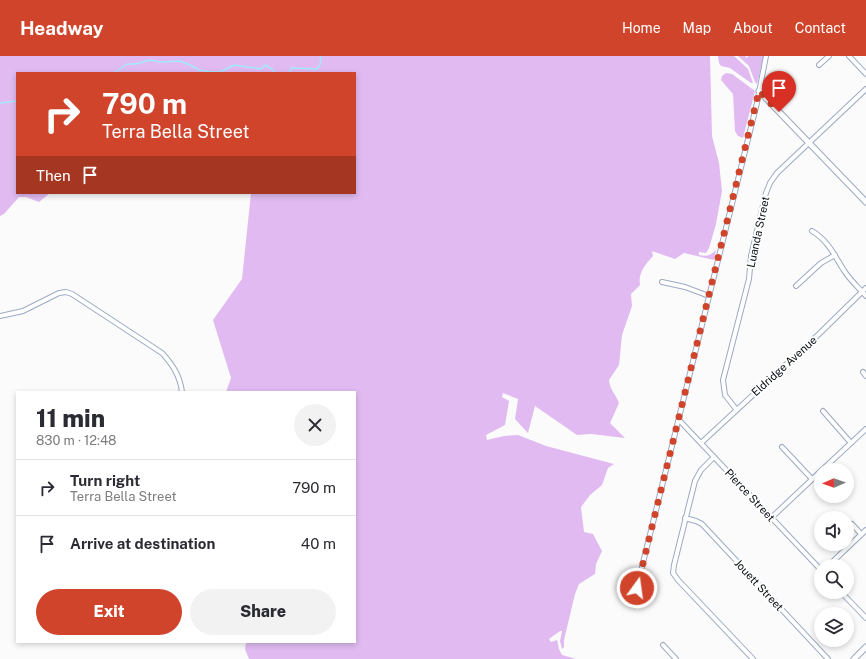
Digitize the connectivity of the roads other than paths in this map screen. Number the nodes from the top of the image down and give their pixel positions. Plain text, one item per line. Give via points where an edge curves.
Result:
1 (766, 56) edge
2 (829, 56) edge
3 (849, 56) edge
4 (819, 65) dead end
5 (866, 74) edge
6 (866, 89) edge
7 (759, 91) junction
8 (809, 143) junction
9 (866, 202) edge
10 (812, 231) dead end
11 (835, 254) junction
12 (662, 282) dead end
13 (796, 286) dead end
14 (866, 288) edge
15 (862, 292) junction
16 (709, 296) junction
17 (866, 296) edge
18 (0, 316) edge
19 (182, 391) edge
20 (736, 409) junction
21 (823, 411) dead end
22 (679, 420) junction
23 (866, 429) edge
24 (701, 443) junction
25 (851, 443) junction
26 (782, 447) dead end
27 (714, 457) junction
28 (830, 463) edge
29 (812, 479) joint
30 (686, 518) junction
31 (771, 518) junction
32 (854, 526) edge
33 (866, 530) edge
34 (861, 534) junction
35 (835, 559) edge
36 (814, 563) edge
37 (848, 599) edge
38 (633, 603) dead end
39 (866, 618) edge
40 (663, 645) dead end
41 (866, 647) edge
42 (676, 659) edge
43 (753, 659) edge
44 (828, 659) edge
45 (854, 659) edge

1 - 7 street
2 - 4 street
3 - 5 street
6 - 8 street, Luanda Street
7 - 8 street
7 - 16 street
8 - 9 street
8 - 20 street, Luanda Street via 778,173 766,193 751,256 749,279 724,380 726,395
10 - 11 street via 822,237
11 - 13 street
11 - 15 street via 846,273
12 - 16 street
14 - 15 street, Eldridge Avenue
15 - 17 street
15 - 20 street, Eldridge Avenue
16 - 22 street
18 - 19 street via 23,311 59,293 72,294 162,353 172,364
20 - 24 street, Eldridge Avenue
21 - 25 street
22 - 24 street, Pierce Street
22 - 38 street
23 - 25 street
24 - 27 street, Pierce Street
25 - 28 street
26 - 29 street
27 - 30 street via 701,470 695,481
27 - 31 street, Pierce Street
29 - 31 street
30 - 43 street via 673,573
30 - 44 street, Jouett Street via 702,524
31 - 36 street, Pierce Street
32 - 34 street
33 - 34 street
34 - 35 street
37 - 39 street
40 - 42 street
41 - 45 street

